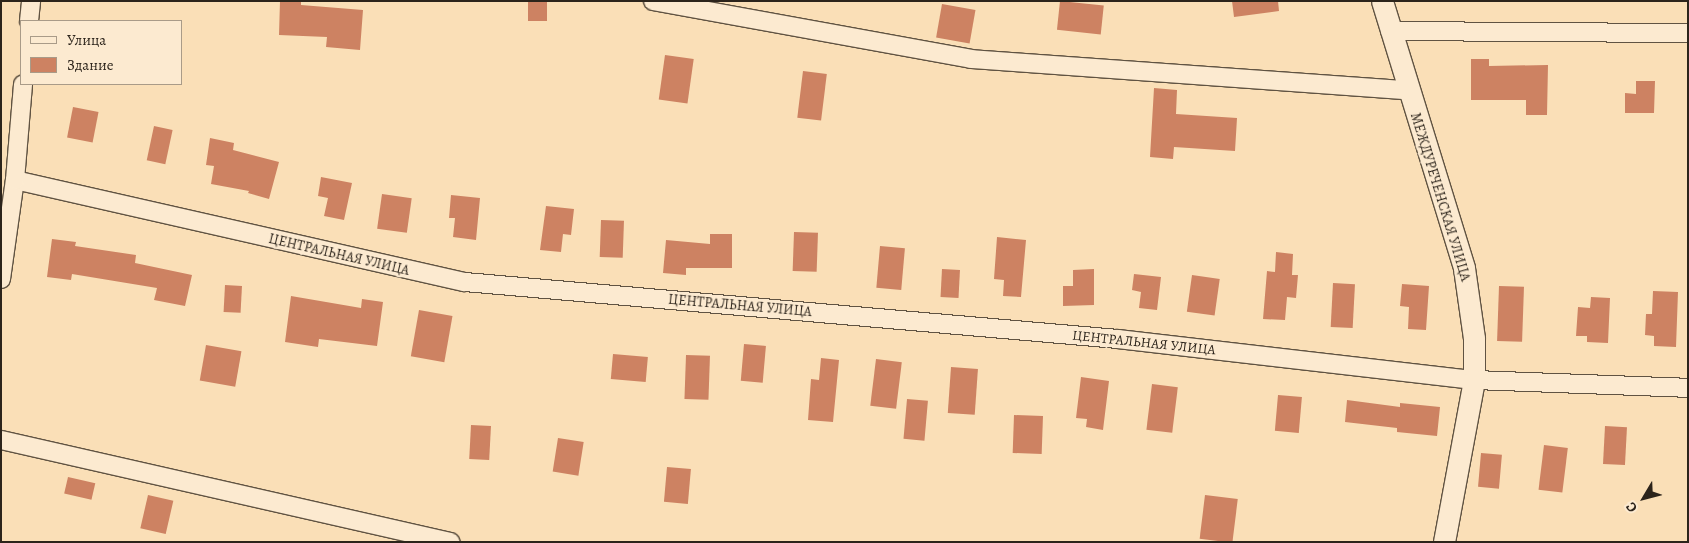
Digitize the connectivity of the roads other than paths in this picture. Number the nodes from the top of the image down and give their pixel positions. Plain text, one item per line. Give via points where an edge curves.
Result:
1 (30, 1) edge
2 (653, 1) edge
3 (1382, 1) edge
4 (29, 20) edge
5 (1390, 31) junction
6 (1688, 33) edge
7 (23, 85) edge
8 (1408, 90) junction
9 (15, 180) junction
10 (1, 279) edge
11 (1474, 380) junction
12 (1688, 388) edge
13 (1, 440) edge
14 (451, 542) edge
15 (1444, 542) edge

1 - 4 street
2 - 8 street via 971,59
3 - 5 street, МЕЖДУРЕЧЕНСКАЯ УЛИЦА
5 - 6 street
5 - 8 street, МЕЖДУРЕЧЕНСКАЯ УЛИЦА
7 - 9 street
8 - 11 street, МЕЖДУРЕЧЕНСКАЯ УЛИЦА via 1464,268 1474,338
9 - 10 street
9 - 11 street, ЦЕНТРАЛЬНАЯ УЛИЦА via 465,282 1118,339
11 - 12 street, ЦЕНТРАЛЬНАЯ УЛИЦА
11 - 15 street, МЕЖДУРЕЧЕНСКАЯ УЛИЦА
13 - 14 street

